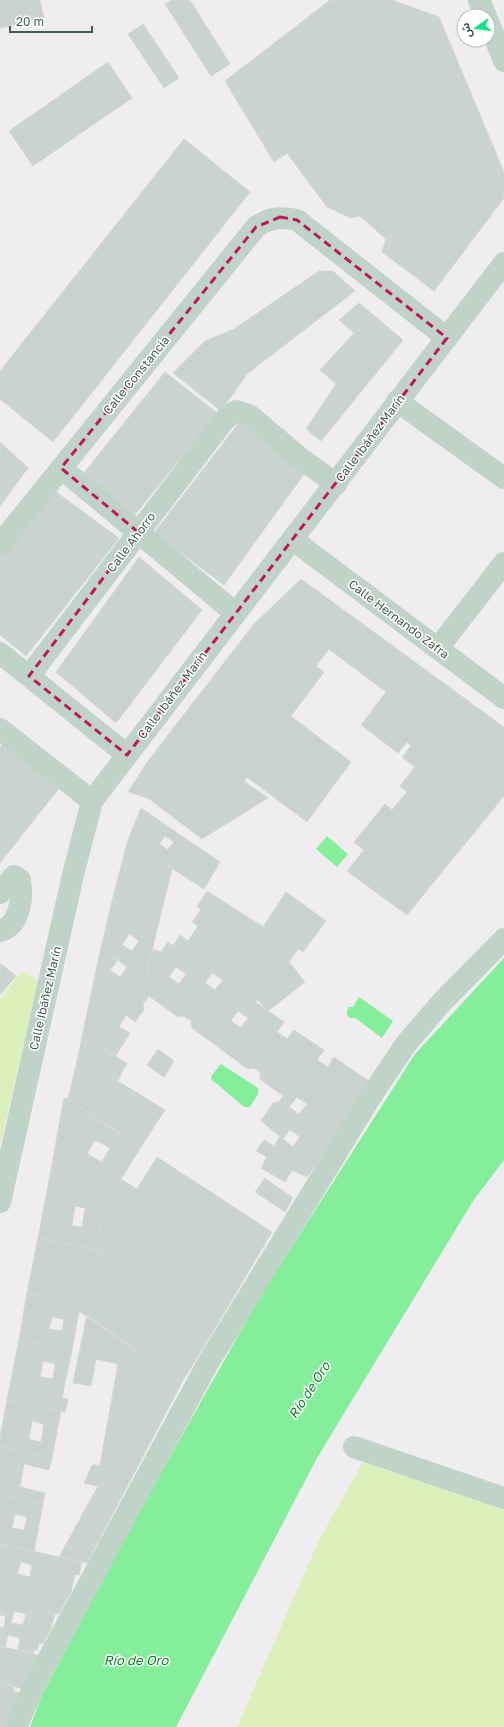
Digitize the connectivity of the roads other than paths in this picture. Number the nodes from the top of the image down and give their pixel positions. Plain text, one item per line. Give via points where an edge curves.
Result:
1 (496, 41) edge
2 (504, 61) edge
3 (504, 263) edge
4 (447, 338) junction
5 (397, 401) junction
6 (61, 468) junction
7 (504, 478) edge
8 (336, 484) junction
9 (138, 532) junction
10 (293, 540) junction
11 (0, 544) edge
12 (504, 563) edge
13 (235, 613) junction
14 (438, 648) junction
15 (0, 653) edge
16 (29, 676) junction
17 (504, 698) edge
18 (0, 729) edge
19 (127, 755) junction
20 (92, 801) junction
21 (0, 894) edge
22 (0, 931) edge
23 (504, 939) edge
24 (3, 1170) edge
25 (0, 1202) edge
26 (354, 1447) dead end
27 (504, 1498) edge
28 (16, 1727) edge

1 - 2 street
3 - 4 street, Calle Ibáñez Marín
4 - 5 street, Calle Ibáñez Marín
4 - 6 street, Calle Constancia via 297,220 280,217 266,221 256,227
5 - 7 street
5 - 8 street, Calle Ibáñez Marín
6 - 9 street
6 - 11 street, Calle Constancia
8 - 9 street, Calle Ahorro via 249,415 236,411 225,419
8 - 10 street, Calle Ibáñez Marín
9 - 13 street
9 - 16 street, Calle Ahorro
10 - 13 street, Calle Ibáñez Marín
10 - 14 street, Calle Hernando Zafra
12 - 14 street
13 - 19 street, Calle Ibáñez Marín
14 - 17 street, Calle Hernando Zafra
15 - 16 street
16 - 19 street
18 - 20 street
19 - 20 street, Calle Ibáñez Marín
20 - 24 street, Calle Ibáñez Marín
21 - 22 street via 14,876 20,880 22,892 16,918 8,930
23 - 28 street via 442,1002 406,1044 373,1093 208,1363 35,1684
24 - 25 street, Calle Ibáñez Marín
26 - 27 street

